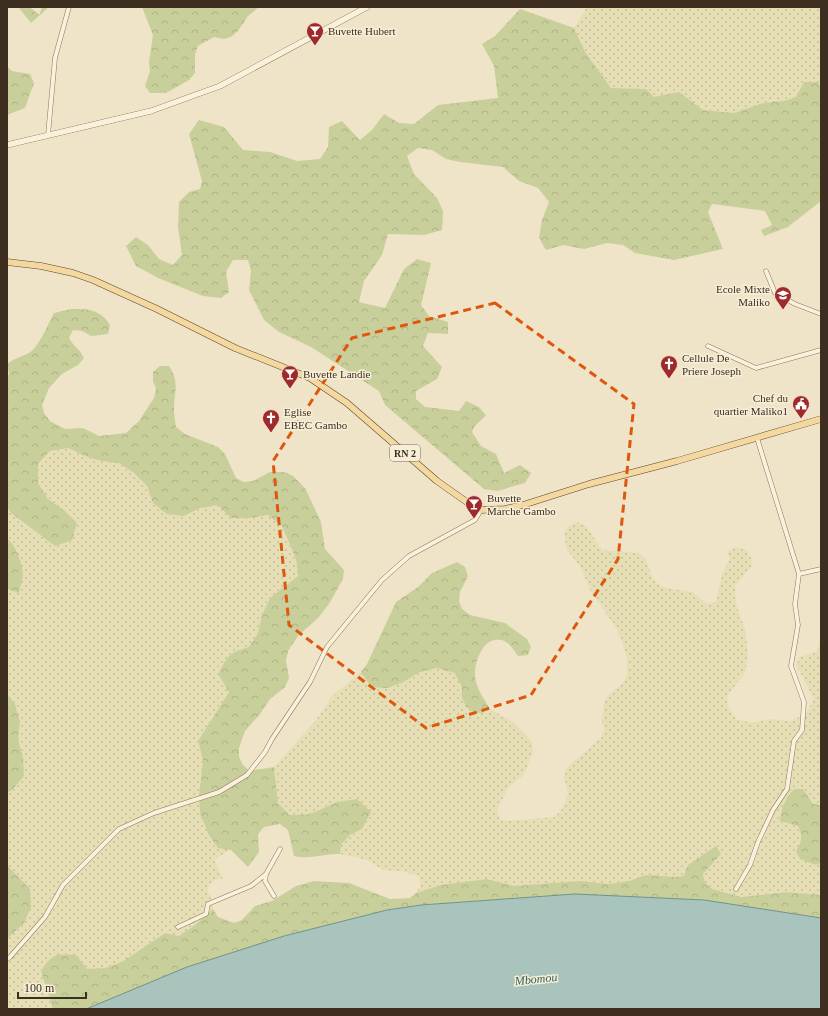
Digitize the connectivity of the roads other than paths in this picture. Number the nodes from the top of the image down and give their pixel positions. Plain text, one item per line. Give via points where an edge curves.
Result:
1 (69, 7) edge
2 (367, 7) edge
3 (48, 135) junction
4 (7, 145) edge
5 (7, 262) edge
6 (766, 271) dead end
7 (821, 314) edge
8 (708, 346) dead end
9 (821, 350) edge
10 (821, 419) edge
11 (757, 438) junction
12 (481, 510) junction
13 (821, 568) edge
14 (799, 574) junction
15 (280, 849) dead end
16 (266, 874) junction
17 (736, 889) dead end
18 (274, 896) dead end
19 (178, 927) dead end
20 (7, 959) edge

1 - 3 street via 55,58
2 - 3 street via 220,86 151,111
3 - 4 street
5 - 12 main road, RN 2 via 41,266 93,280 235,348 307,376 347,403 437,481
6 - 7 street via 775,293
8 - 9 street via 756,368
10 - 11 main road
11 - 12 main road via 505,510
11 - 14 street
12 - 20 street via 475,520 409,556 382,580 328,647 310,682 265,752 247,775 219,792 154,813 119,829 63,885 45,917
13 - 14 street
14 - 17 street via 795,604 798,625 791,666 804,702 802,730 794,741 787,789 773,810 750,865
15 - 16 street
16 - 18 street via 265,881
16 - 19 street via 251,886 208,904 206,914

